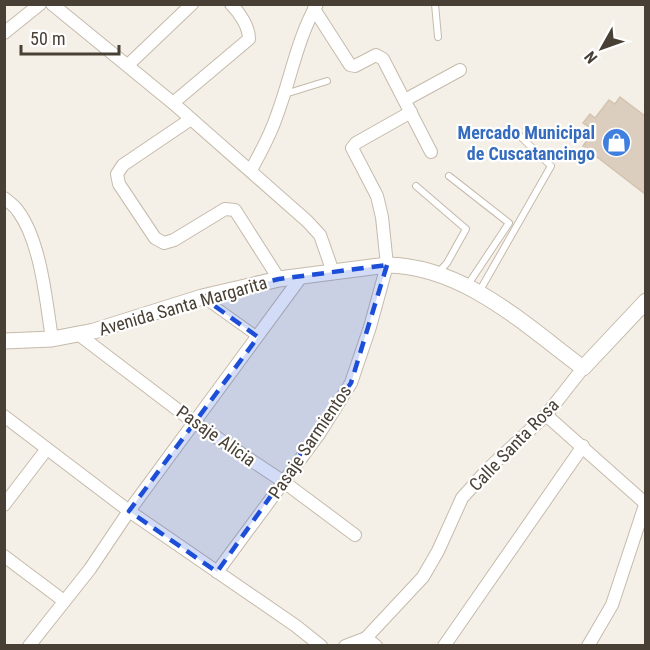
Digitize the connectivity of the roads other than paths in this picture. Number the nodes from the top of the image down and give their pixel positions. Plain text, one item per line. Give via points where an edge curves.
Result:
1 (40, 4) edge
2 (52, 4) edge
3 (192, 4) edge
4 (435, 4) edge
5 (237, 6) edge
6 (315, 7) edge
7 (6, 29) edge
8 (438, 37) dead end
9 (128, 65) junction
10 (460, 70) dead end
11 (327, 81) dead end
12 (285, 94) junction
13 (405, 100) junction
14 (173, 103) junction
15 (411, 112) junction
16 (191, 119) junction
17 (519, 135) dead end
18 (431, 152) dead end
19 (250, 170) junction
20 (449, 176) dead end
21 (416, 186) dead end
22 (4, 198) edge
23 (387, 265) junction
24 (333, 272) junction
25 (438, 273) junction
26 (301, 277) junction
27 (279, 279) junction
28 (473, 289) junction
29 (202, 297) junction
30 (645, 300) edge
31 (78, 334) junction
32 (258, 337) junction
33 (52, 339) junction
34 (4, 341) edge
35 (583, 368) junction
36 (546, 415) junction
37 (4, 416) edge
38 (195, 423) junction
39 (583, 446) junction
40 (46, 450) junction
41 (284, 483) junction
42 (645, 502) edge
43 (4, 505) edge
44 (129, 511) junction
45 (356, 535) dead end
46 (4, 556) edge
47 (217, 572) junction
48 (64, 601) junction
49 (371, 642) edge
50 (29, 645) edge
51 (321, 645) edge
52 (345, 645) edge
53 (444, 645) edge
54 (588, 645) edge

1 - 7 street
2 - 9 street
3 - 9 street
4 - 8 lane
5 - 14 street via 249,39
6 - 12 street via 294,55
6 - 13 street via 350,65 376,55 382,57
9 - 14 street
10 - 13 street
11 - 12 lane
12 - 19 street via 273,128
13 - 15 street
14 - 16 street
15 - 18 street
15 - 23 street via 352,148 377,196
16 - 19 street
16 - 27 street via 123,165 117,174 119,184 155,238 164,243 225,209 235,210
17 - 28 lane via 551,166
19 - 24 street via 320,235
20 - 28 lane via 509,224
21 - 25 lane via 466,229
22 - 33 street via 18,210 29,232
23 - 24 street, Avenida Santa Margarita
23 - 25 street, Avenida Santa Margarita
23 - 41 street, Pasaje Sarmientos via 351,383
24 - 26 street, Avenida Santa Margarita
25 - 28 street, Avenida Santa Margarita
26 - 27 street, Avenida Santa Margarita
26 - 32 street
27 - 29 street, Avenida Santa Margarita
28 - 35 street, Avenida Santa Margarita
29 - 31 street, Avenida Santa Margarita
29 - 32 street
30 - 35 street, Calle Santa Rosa
31 - 33 street, Avenida Santa Margarita
31 - 38 street, Pasaje Alicia
32 - 38 street
33 - 34 street, Avenida Santa Margarita
35 - 36 street, Calle Santa Rosa
36 - 39 street
36 - 49 street, Calle Santa Rosa via 462,498 423,577
37 - 40 street
38 - 41 street, Pasaje Alicia
38 - 44 street
39 - 42 street
39 - 53 street
40 - 43 street
40 - 44 street
41 - 45 street, Pasaje Alicia
41 - 47 street, Pasaje Sarmientos
42 - 54 street via 612,605
44 - 47 street
44 - 48 street
46 - 48 street
47 - 51 street
48 - 50 street
49 - 52 street, Calle Santa Rosa

